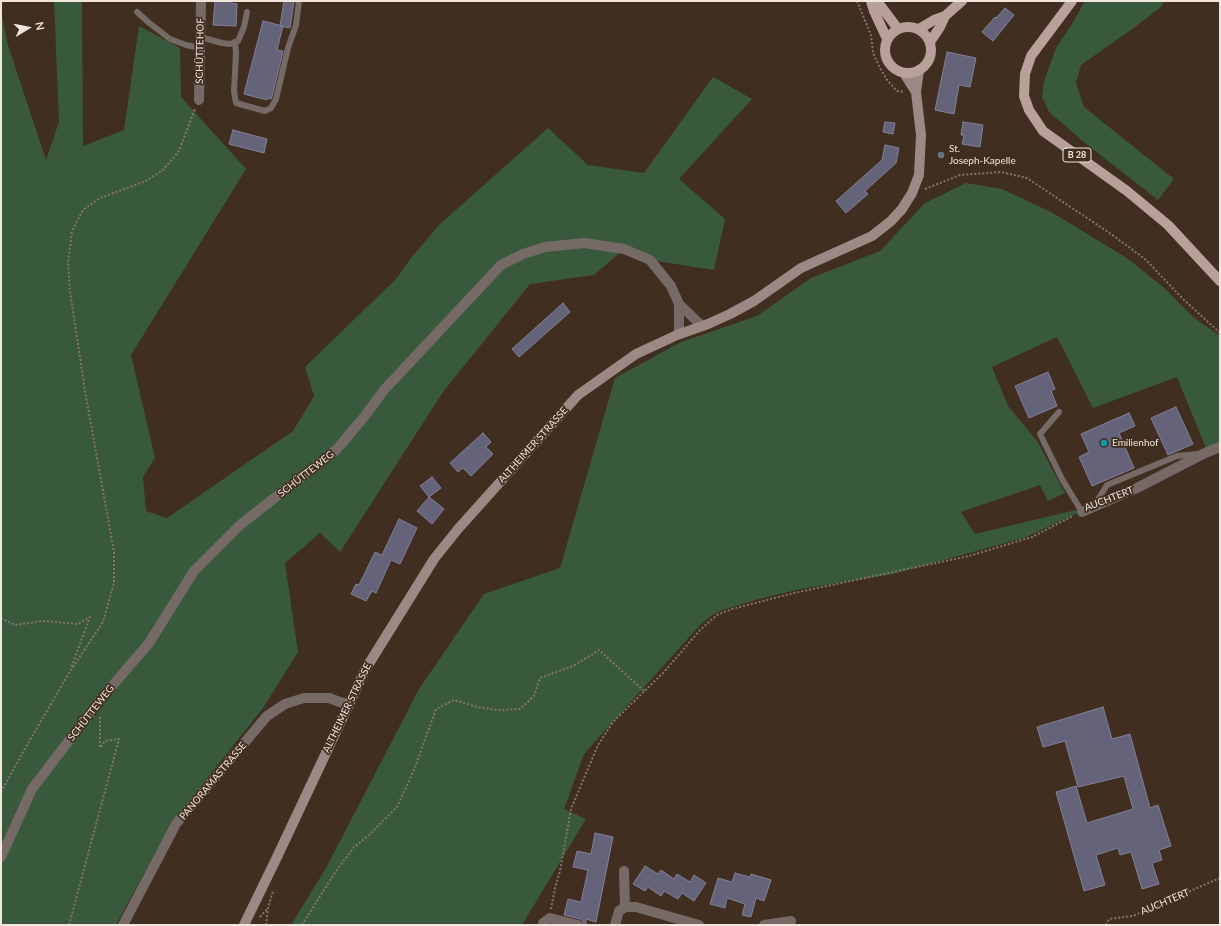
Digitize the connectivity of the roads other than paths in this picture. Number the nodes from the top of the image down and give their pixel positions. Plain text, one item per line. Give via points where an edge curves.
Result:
1 (201, 1) edge
2 (299, 1) edge
3 (871, 1) edge
4 (877, 1) edge
5 (962, 1) edge
6 (1072, 1) edge
7 (137, 12) dead end
8 (247, 12) dead end
9 (945, 16) junction
10 (898, 29) junction
11 (919, 29) junction
12 (200, 37) junction
13 (887, 39) junction
14 (235, 42) junction
15 (930, 42) junction
16 (200, 48) junction
17 (919, 70) junction
18 (904, 73) junction
19 (916, 92) junction
20 (199, 100) road end
21 (1220, 281) edge
22 (680, 304) junction
23 (702, 326) junction
24 (679, 334) junction
25 (1060, 412) dead end
26 (1220, 447) edge
27 (1205, 453) junction
28 (1093, 506) junction
29 (1082, 512) joint
30 (348, 705) junction
31 (1, 857) edge
32 (624, 871) dead end
33 (625, 907) junction
34 (546, 922) edge
35 (793, 923) edge
36 (123, 925) edge
37 (244, 925) edge
38 (578, 925) edge
39 (615, 925) edge
40 (699, 925) edge
41 (764, 925) edge

1 - 12 street, SCHÜTTEHOF
2 - 14 lane via 296,25 276,99 271,108 265,111 236,103
3 - 13 main road
4 - 10 main road
5 - 9 main road
6 - 21 main road, B 28 via 1031,56 1025,74 1024,96 1029,110 1043,131 1127,191 1168,225
7 - 16 lane via 170,39 186,46
8 - 14 lane via 240,38
9 - 11 main road
9 - 15 main road
10 - 11 main road
10 - 13 main road
11 - 15 main road
12 - 14 lane via 222,44
12 - 16 street, SCHÜTTEHOF
13 - 18 main road via 887,60
15 - 17 main road via 930,58
16 - 20 street, SCHÜTTEHOF
17 - 18 main road
17 - 19 street, ALTHEIMER STRASSE
18 - 19 street, ALTHEIMER STRASSE
19 - 23 street, ALTHEIMER STRASSE via 920,119 919,176 902,209 872,236 801,268 754,301
22 - 23 street, SCHÜTTEWEG
22 - 24 street, SCHÜTTEWEG
22 - 31 street, SCHÜTTEWEG via 671,286 650,260 624,249 584,243 545,247 501,265 384,390 337,449 240,525 194,571 149,643 100,700 32,789
23 - 24 street, ALTHEIMER STRASSE
24 - 30 street, ALTHEIMER STRASSE via 636,354 578,395 560,414 434,559 365,670
25 - 29 lane, AUCHTERT via 1040,434
26 - 27 street, AUCHTERT
27 - 28 street, AUCHTERT via 1137,488
27 - 28 lane via 1177,456 1107,485
28 - 29 street, AUCHTERT
30 - 36 street, PANORAMASTRASSE via 329,698 304,698 285,704 267,716 176,824
30 - 37 street, ALTHEIMER STRASSE
32 - 33 street
33 - 39 street via 619,911
33 - 40 street via 636,907
34 - 38 street
35 - 41 street

